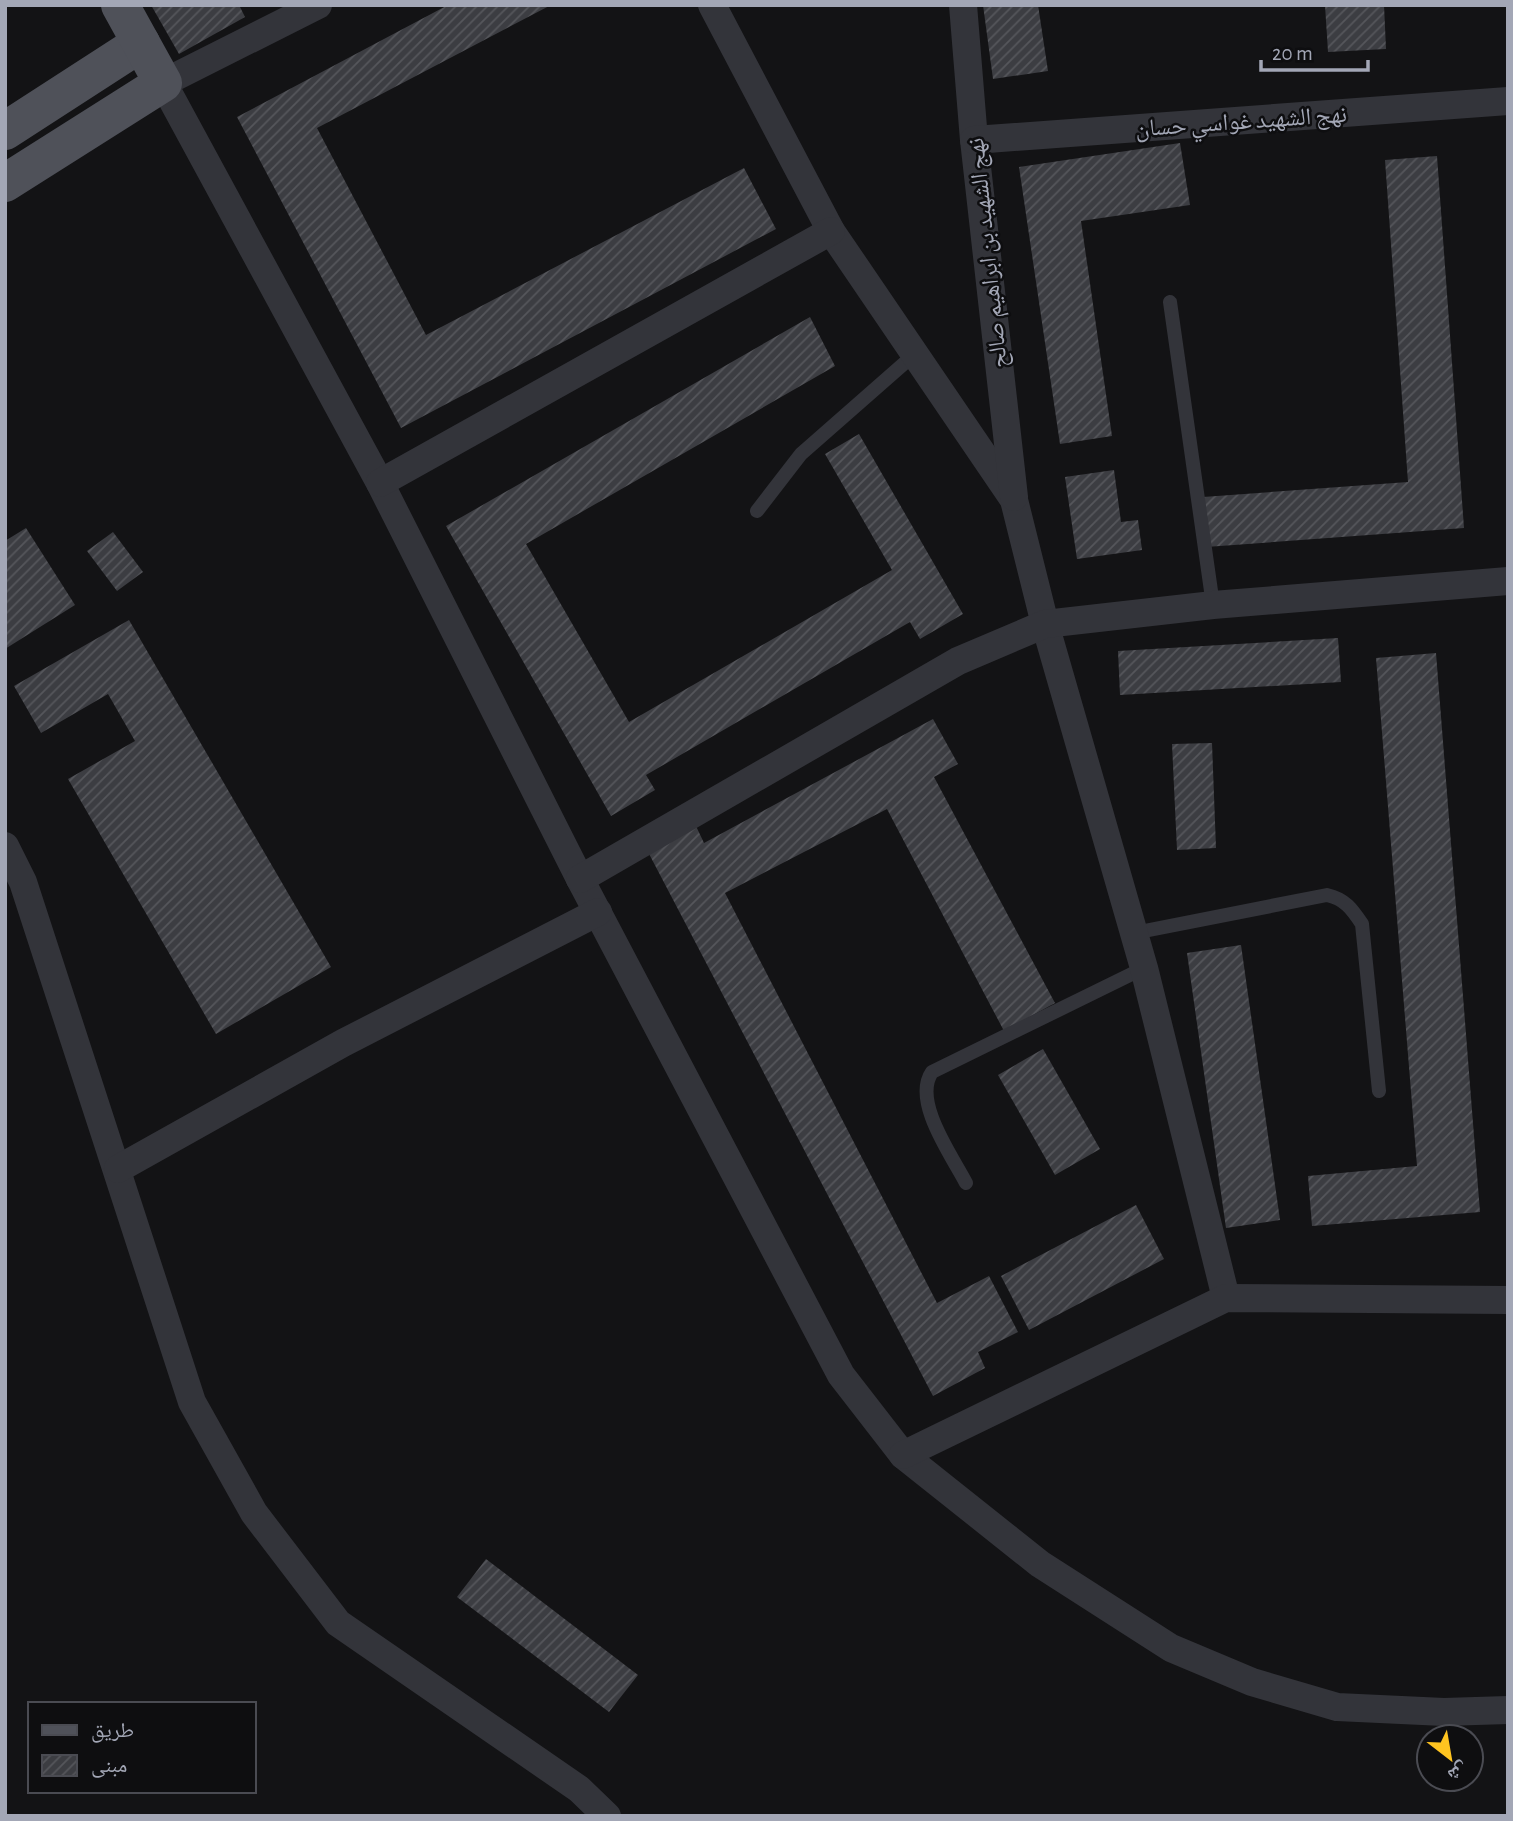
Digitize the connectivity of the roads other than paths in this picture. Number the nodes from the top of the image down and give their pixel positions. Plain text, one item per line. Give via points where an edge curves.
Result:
1 (120, 5) edge
2 (318, 5) edge
3 (712, 5) edge
4 (963, 5) edge
5 (141, 43) junction
6 (163, 83) junction
7 (1508, 101) edge
8 (5, 131) edge
9 (974, 140) junction
10 (5, 183) edge
11 (831, 232) junction
12 (1170, 302) dead end
13 (916, 353) junction
14 (380, 483) junction
15 (1014, 500) junction
16 (757, 511) dead end
17 (1508, 581) edge
18 (1213, 605) junction
19 (1045, 624) junction
20 (5, 846) edge
21 (580, 878) junction
22 (598, 912) junction
23 (1134, 933) junction
24 (1144, 968) junction
25 (1379, 1091) dead end
26 (118, 1169) junction
27 (966, 1183) dead end
28 (1226, 1297) junction
29 (1508, 1300) edge
30 (903, 1455) junction
31 (1508, 1710) edge
32 (607, 1816) edge

1 - 5 main road
2 - 6 street
3 - 11 street
4 - 9 street, نهج الشهيد بن ابراهيم صالح
5 - 6 main road
5 - 8 main road
6 - 10 main road
6 - 14 street
7 - 9 street, نهج الشهيد غواسي حسان
9 - 15 street, نهج الشهيد بن ابراهيم صالح
11 - 13 street
11 - 14 street
12 - 18 lane
13 - 15 street
13 - 16 lane via 801,454
14 - 21 street
15 - 19 street
17 - 18 street
18 - 19 street
19 - 21 street via 958,661
19 - 23 street
20 - 26 street via 23,882
21 - 22 street
22 - 26 street via 343,1043
22 - 30 street via 841,1375
23 - 24 street
23 - 25 lane via 1327,895 1338,898 1352,908 1362,924
24 - 27 lane via 932,1073 925,1087 928,1108
24 - 28 street
26 - 32 street via 192,1402 263,1524 338,1623 579,1789
28 - 29 street
28 - 30 street
30 - 31 street via 1040,1564 1171,1648 1252,1682 1337,1707

